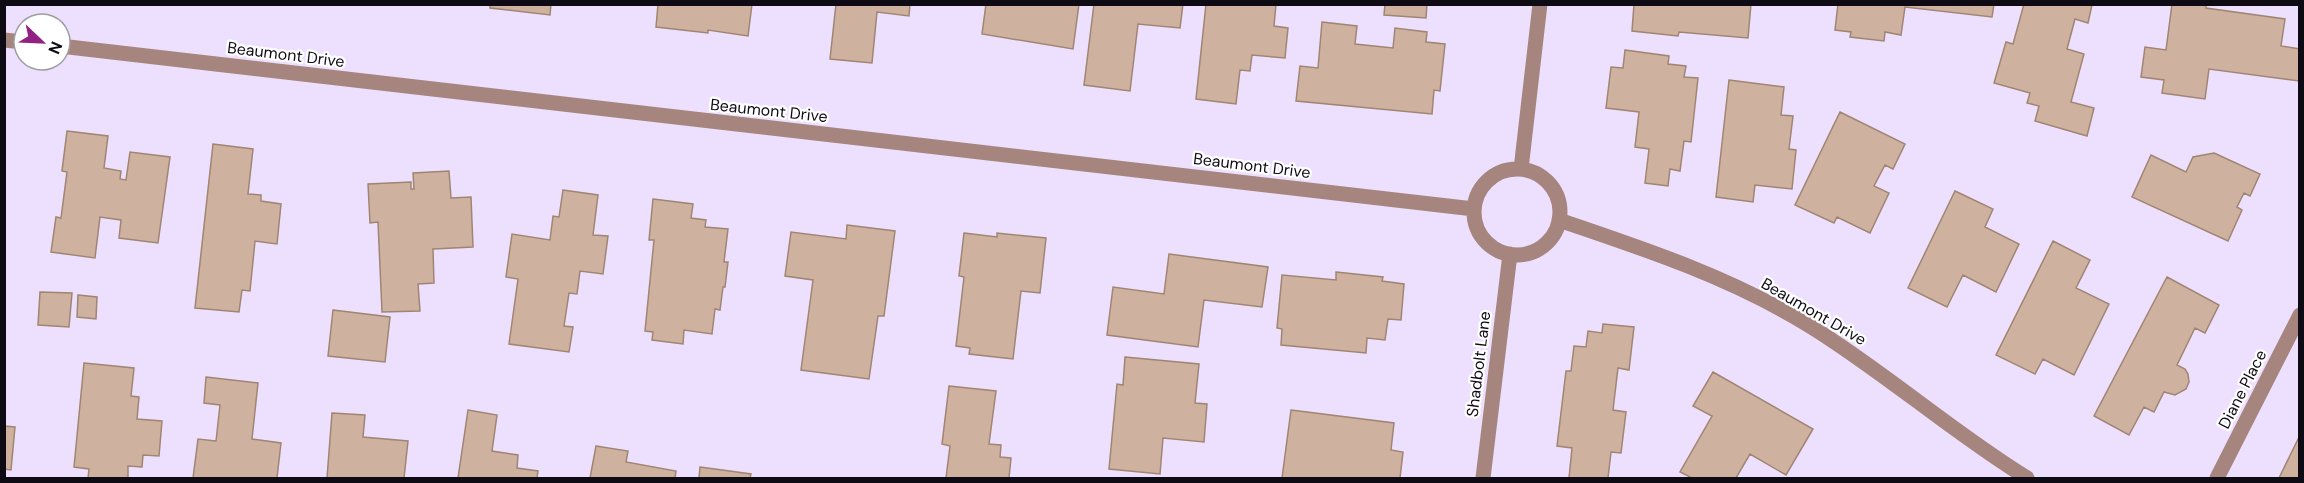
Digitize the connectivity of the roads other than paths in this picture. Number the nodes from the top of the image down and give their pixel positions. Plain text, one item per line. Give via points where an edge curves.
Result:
1 (1540, 4) edge
2 (72, 47) edge
3 (1521, 169) junction
4 (1474, 209) junction
5 (1559, 220) junction
6 (1510, 254) junction
7 (2300, 315) edge
8 (1483, 478) edge
9 (2027, 478) edge
10 (2217, 478) edge

1 - 3 street
2 - 4 street, Beaumont Drive
3 - 4 street via 1494,175 1484,184
3 - 5 street via 1533,172 1551,186 1560,208
4 - 6 street via 1480,234 1498,251
5 - 6 street via 1553,235 1541,248 1526,254
5 - 9 street, Beaumont Drive via 1674,260 1808,325
6 - 8 street, Shadbolt Lane
7 - 10 street, Diane Place

